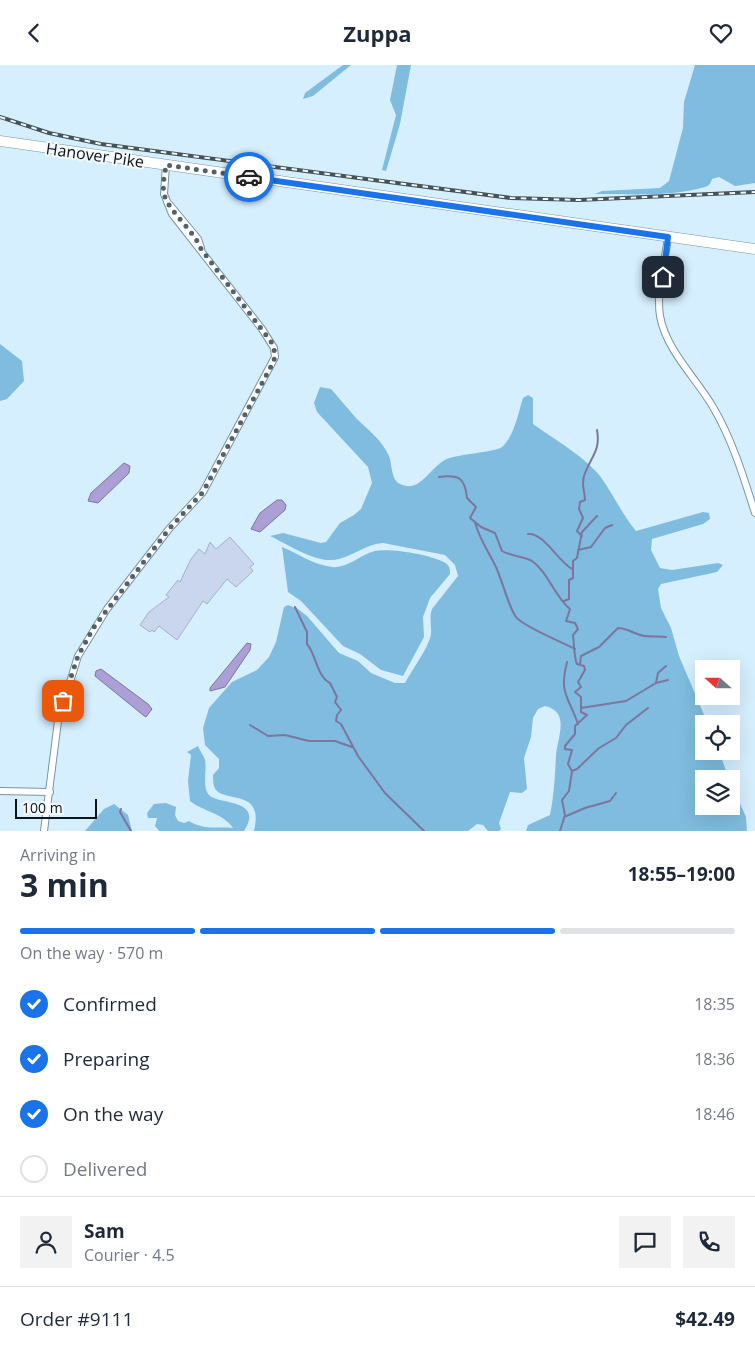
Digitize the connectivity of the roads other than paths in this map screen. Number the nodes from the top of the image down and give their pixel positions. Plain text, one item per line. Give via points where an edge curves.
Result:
1 (0, 141) edge
2 (166, 165) junction
3 (668, 237) junction
4 (755, 249) edge
5 (755, 513) edge
6 (0, 791) edge
7 (50, 792) junction
8 (44, 831) edge

1 - 2 highway, Hanover Pike
2 - 3 highway, Hanover Pike
2 - 7 street via 164,185 172,214 267,336 275,357 203,492 142,563 85,642 58,721
3 - 4 highway, Hanover Pike
3 - 5 street via 659,304 662,326 669,343 714,409
6 - 7 street
7 - 8 street

